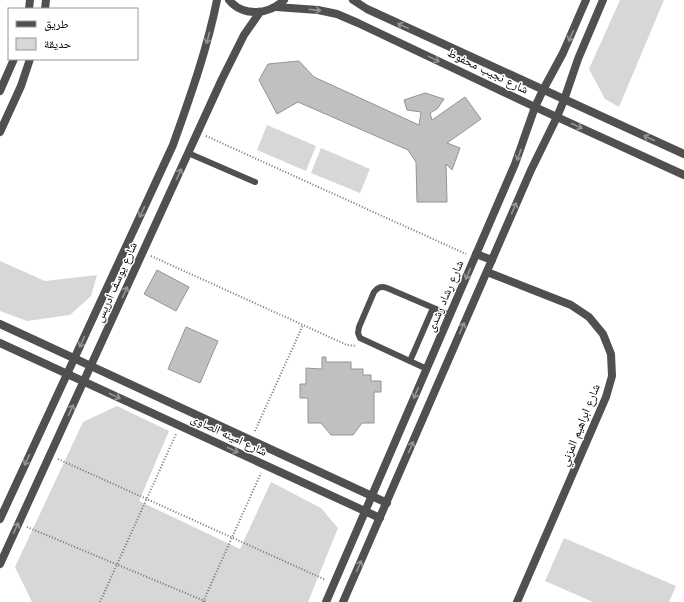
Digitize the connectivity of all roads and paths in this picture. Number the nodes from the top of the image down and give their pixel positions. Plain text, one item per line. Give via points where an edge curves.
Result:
1 (217, 0) edge
2 (229, 0) edge
3 (284, 0) edge
4 (353, 0) edge
5 (586, 0) edge
6 (603, 0) edge
7 (276, 7) junction
8 (260, 12) junction
9 (14, 60) edge
10 (30, 60) edge
11 (543, 90) junction
12 (0, 91) edge
13 (564, 100) junction
14 (535, 107) junction
15 (557, 117) junction
16 (0, 132) edge
17 (197, 132) junction
18 (188, 153) junction
19 (682, 153) edge
20 (684, 175) edge
21 (255, 182) dead end
22 (143, 252) junction
23 (476, 256) junction
24 (492, 260) junction
25 (487, 272) junction
26 (433, 308) junction
27 (450, 315) junction
28 (0, 324) edge
29 (303, 325) junction
30 (366, 342) junction
31 (0, 343) edge
32 (74, 358) junction
33 (410, 361) junction
34 (91, 366) junction
35 (427, 369) junction
36 (67, 374) junction
37 (84, 381) junction
38 (179, 425) junction
39 (251, 440) junction
40 (50, 456) junction
41 (265, 465) junction
42 (372, 496) junction
43 (146, 499) junction
44 (387, 503) junction
45 (366, 511) junction
46 (380, 518) junction
47 (0, 519) edge
48 (19, 523) junction
49 (232, 538) junction
50 (0, 564) edge
51 (117, 564) junction
52 (334, 583) junction
53 (203, 601) edge
54 (330, 601) edge
55 (100, 602) edge
56 (207, 602) edge
57 (343, 602) edge
58 (517, 602) edge

1 -> 32 street, شارع يوسف ادريس via 201,64 173,145
2 - 8 street via 241,9
3 - 7 street
11 -> 4 street, شارع نجيب محفوظ via 367,9
5 -> 11 street, شارع رشاد رشدى via 563,53
6 - 13 street
7 - 8 street
7 -> 14 street, شارع نجيب محفوظ via 337,14
8 - 17 street, شارع يوسف ادريس via 244,35
9 - 12 street
10 - 16 street
11 - 13 street, شارع نجيب محفوظ
11 - 14 street, شارع رشاد رشدى
13 - 15 street
19 -> 13 street, شارع نجيب محفوظ
14 - 15 street, شارع نجيب محفوظ
14 -> 23 street, شارع رشاد رشدى via 515,164
15 -> 20 street, شارع نجيب محفوظ
24 -> 15 street
17 - 18 street, شارع يوسف ادريس
17 - 23 path
18 - 21 lane
22 -> 18 street, شارع يوسف ادريس
22 - 29 path
34 -> 22 street, شارع يوسف ادريس
23 - 24 street
23 -> 27 street, شارع رشاد رشدى
24 - 25 street
44 -> 25 street
25 - 58 street, شارع ابراهيم المزني via 571,305 589,317 603,334 611,354 612,376 606,397
26 - 27 lane
26 - 30 lane via 387,288 377,288 359,327 360,338
26 - 33 lane
27 - 35 street, شارع رشاد رشدى
28 - 32 street, شارع امينه الصاوى
29 - 30 path via 348,345 355,346
29 - 39 path
30 - 33 lane
31 - 36 street, شارع امينه الصاوى
32 - 34 street, شارع امينه الصاوى
32 - 36 street, شارع يوسف ادريس
33 - 35 lane
34 - 37 street, شارع يوسف ادريس
34 - 39 street, شارع امينه الصاوى
35 -> 42 street, شارع رشاد رشدى
36 - 37 street, شارع امينه الصاوى
36 -> 47 street, شارع يوسف ادريس
37 -> 38 street, شارع امينه الصاوى
40 -> 37 street, شارع يوسف ادريس
38 -> 41 street, شارع امينه الصاوى
38 - 43 path
39 - 42 street, شارع امينه الصاوى
40 - 43 path
40 - 48 street, شارع يوسف ادريس
41 - 45 street, شارع امينه الصاوى
41 - 49 path
42 - 44 street, شارع امينه الصاوى
42 - 45 street, شارع رشاد رشدى
43 - 49 path
43 - 51 path
44 - 46 street
45 - 46 street, شارع امينه الصاوى
45 - 52 street, شارع رشاد رشدى
57 -> 46 street
50 -> 48 street, شارع يوسف ادريس
48 - 51 path
49 - 52 path
49 - 53 path
51 - 53 path
51 - 55 path
52 - 54 street, شارع رشاد رشدى
53 - 56 path

